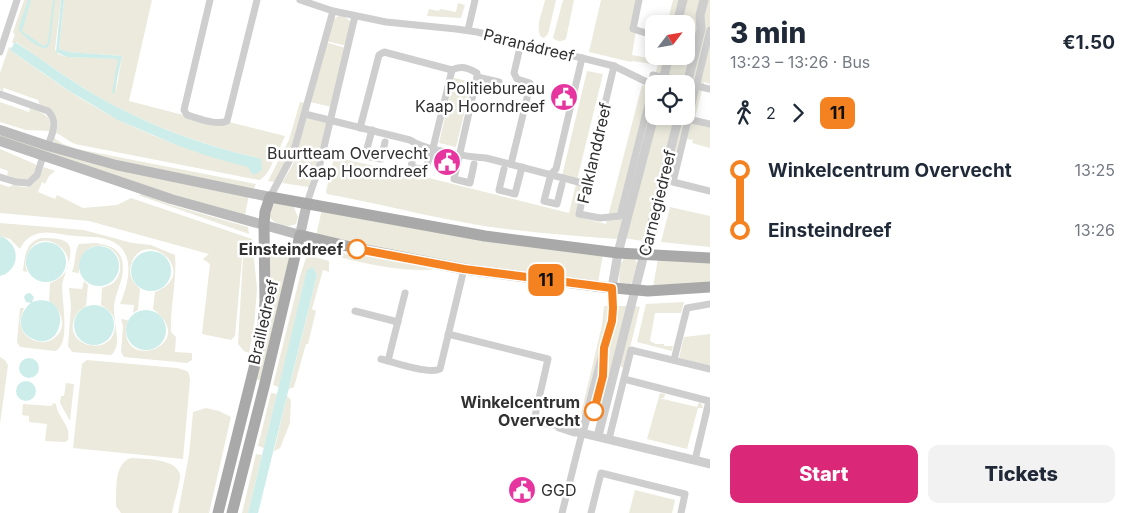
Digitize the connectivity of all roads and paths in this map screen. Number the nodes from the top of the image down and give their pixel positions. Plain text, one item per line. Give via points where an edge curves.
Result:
1 (17, 0) edge
2 (210, 0) edge
3 (257, 0) edge
4 (300, 0) edge
5 (475, 0) edge
6 (640, 0) edge
7 (683, 0) edge
8 (704, 0) edge
9 (333, 10) junction
10 (679, 15) edge
11 (355, 16) junction
12 (468, 30) junction
13 (710, 30) edge
14 (645, 33) edge
15 (521, 43) junction
16 (0, 52) edge
17 (582, 58) junction
18 (614, 66) junction
19 (452, 70) junction
20 (692, 75) edge
21 (694, 75) edge
22 (645, 77) edge
23 (477, 78) junction
24 (499, 82) dead end
25 (695, 87) edge
26 (710, 89) edge
27 (0, 94) edge
28 (305, 114) junction
29 (330, 120) junction
30 (695, 120) edge
31 (710, 124) edge
32 (647, 125) edge
33 (652, 125) edge
34 (682, 125) edge
35 (683, 125) edge
36 (360, 128) junction
37 (0, 130) edge
38 (372, 130) junction
39 (0, 141) edge
40 (385, 142) dead end
41 (48, 146) junction
42 (433, 148) junction
43 (415, 149) dead end
44 (458, 154) junction
45 (43, 156) junction
46 (474, 164) dead end
47 (511, 164) junction
48 (522, 167) junction
49 (504, 169) dead end
50 (551, 174) junction
51 (0, 177) edge
52 (562, 184) dead end
53 (586, 184) junction
54 (710, 191) edge
55 (270, 197) junction
56 (308, 204) junction
57 (264, 224) junction
58 (300, 235) junction
59 (618, 253) junction
60 (644, 254) junction
61 (710, 258) edge
62 (464, 269) junction
63 (710, 287) edge
64 (612, 288) junction
65 (636, 290) junction
66 (405, 293) dead end
67 (710, 304) edge
68 (355, 311) dead end
69 (398, 322) junction
70 (448, 334) junction
71 (674, 360) junction
72 (710, 369) edge
73 (624, 378) junction
74 (250, 383) junction
75 (264, 387) junction
76 (582, 432) junction
77 (598, 436) junction
78 (610, 439) junction
79 (695, 460) junction
80 (710, 464) edge
81 (218, 513) edge
82 (232, 513) edge
83 (562, 513) edge
84 (591, 513) edge
85 (681, 513) edge

1 - 16 street
2 - 3 street via 184,110 186,115 223,123 227,121
4 - 9 street, Paranádreef
5 - 12 street
6 - 14 street via 633,29
7 - 10 street
8 - 20 street, Carnegiedreef
9 - 11 street, Paranádreef
9 - 28 street
11 - 12 street, Paranádreef
11 - 29 street
12 - 15 street, Paranádreef
13 - 21 street, Carnegiedreef
15 - 17 street, Paranádreef
15 - 47 street via 514,73 517,79 530,83 530,86
17 - 18 street, Paranádreef
17 - 50 street via 556,169
18 - 22 street, Paranádreef
18 - 53 street, Falklanddreef
19 - 23 street via 466,68 477,73
19 - 36 street via 384,52 379,55
19 - 42 street
23 - 24 street
23 - 44 street
25 - 26 street
27 - 41 street via 51,114 55,126
28 - 29 street
28 - 55 street via 293,154
29 - 36 street
29 - 56 street
30 - 31 street
32 - 53 street, Falklanddreef via 620,216 600,218 579,214
33 - 59 street, Carnegiedreef
34 - 60 street, Carnegiedreef
35 - 54 street, Carnegiedreef via 673,182
36 - 38 street
37 - 41 main road
38 - 40 street via 365,156 381,159
38 - 42 street
39 - 45 main road
41 - 55 main road via 152,173
42 - 43 street via 425,170 411,167
42 - 44 street
44 - 46 street via 454,179 470,183
44 - 47 street
45 - 51 street via 37,175 29,183
45 - 57 main road via 171,199
47 - 48 street
48 - 49 street via 515,194 498,190
48 - 50 street
50 - 52 street via 544,201 557,204
50 - 53 street
55 - 56 main road
55 - 57 main road, Brailledreef
56 - 58 main road
56 - 59 main road via 485,236
57 - 58 main road
57 - 74 main road, Brailledreef via 264,318
58 - 62 main road
58 - 75 main road, Brailledreef
59 - 60 main road
59 - 64 street, Carnegiedreef
60 - 61 main road
60 - 65 street, Carnegiedreef
62 - 64 main road
62 - 70 street
63 - 65 main road
64 - 65 main road
64 - 76 street, Carnegiedreef via 612,321
65 - 77 street, Carnegiedreef
66 - 69 street
67 - 71 street via 687,308
68 - 69 street
69 - 70 street via 384,360 433,371 440,369
70 - 76 street via 548,359 535,413 539,420 569,432
71 - 72 street
71 - 73 street via 631,350
73 - 78 street
73 - 79 street via 709,401
74 - 75 main road, Brailledreef
74 - 81 main road, Brailledreef
75 - 82 main road, Brailledreef
76 - 77 street
76 - 83 street
77 - 78 street
78 - 79 street
79 - 80 street
84 - 85 street via 601,473 685,494

